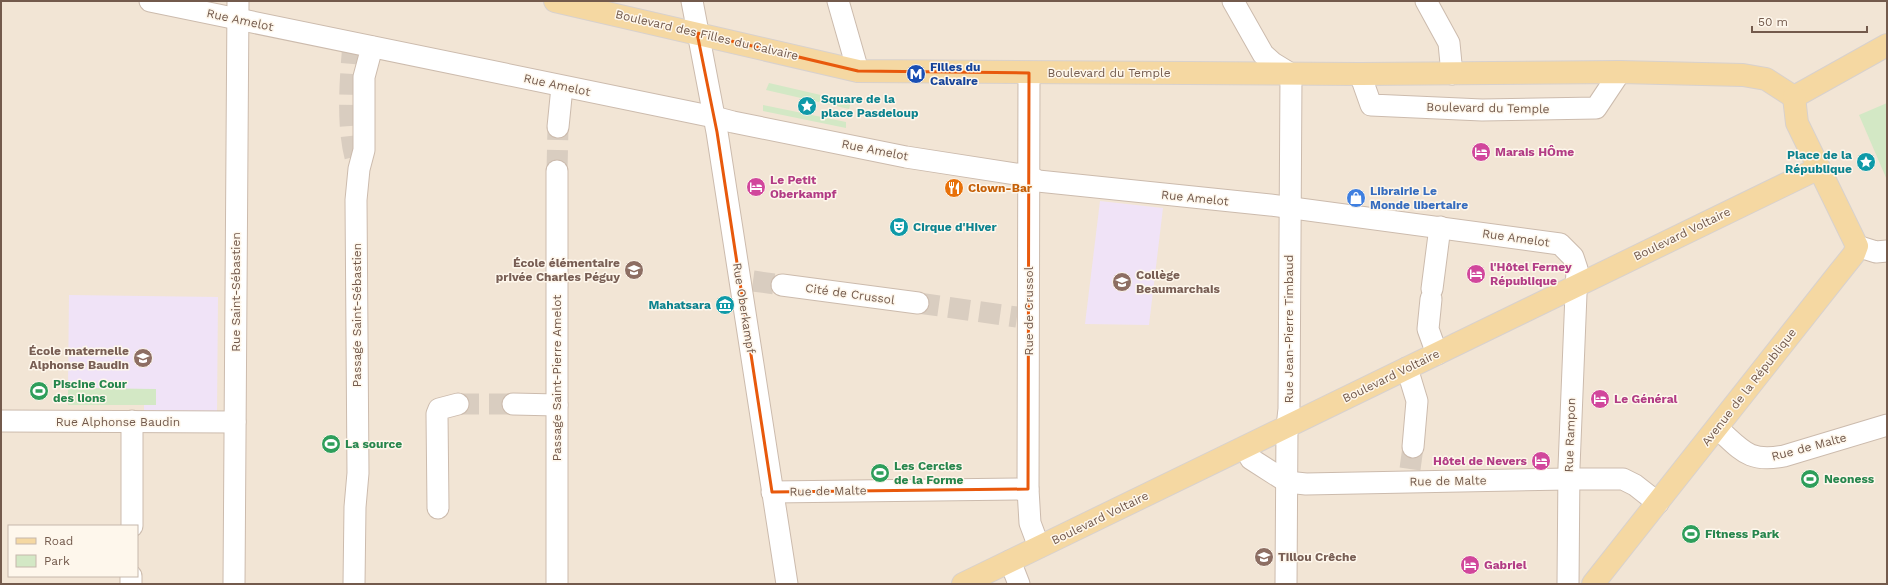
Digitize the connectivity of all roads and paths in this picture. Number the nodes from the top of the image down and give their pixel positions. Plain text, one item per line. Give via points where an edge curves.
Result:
1 (150, 1) edge
2 (555, 1) edge
3 (692, 1) edge
4 (838, 1) edge
5 (1232, 1) edge
6 (1426, 1) edge
7 (238, 10) edge
8 (697, 33) junction
9 (1887, 44) edge
10 (372, 47) junction
11 (858, 71) junction
12 (1620, 72) junction
13 (1029, 73) junction
14 (1291, 74) junction
15 (1360, 74) junction
16 (1452, 74) junction
17 (562, 87) junction
18 (1794, 97) junction
19 (714, 117) junction
20 (558, 127) tunnel mouth
21 (557, 171) tunnel mouth
22 (1823, 174) junction
23 (1029, 176) junction
24 (1290, 208) junction
25 (1440, 227) junction
26 (1857, 246) junction
27 (1887, 251) edge
28 (782, 285) tunnel mouth
29 (1576, 286) junction
30 (918, 303) tunnel mouth
31 (1437, 354) junction
32 (1407, 368) junction
33 (458, 404) tunnel mouth
34 (513, 404) tunnel mouth
35 (557, 405) junction
36 (1, 421) edge
37 (132, 421) junction
38 (235, 422) junction
39 (1887, 425) edge
40 (1287, 426) junction
41 (1717, 428) junction
42 (1245, 447) junction
43 (1413, 447) tunnel mouth
44 (1568, 479) junction
45 (1287, 482) junction
46 (1028, 489) junction
47 (772, 492) junction
48 (1658, 503) junction
49 (438, 508) dead end
50 (132, 525) edge
51 (1039, 547) junction
52 (1010, 561) junction
53 (234, 584) edge
54 (354, 584) edge
55 (557, 584) edge
56 (787, 584) edge
57 (963, 584) edge
58 (1019, 584) edge
59 (1286, 584) edge
60 (1568, 584) edge
61 (1593, 584) edge

1 - 7 street, Rue Amelot
2 - 8 main road, Boulevard des Filles du Calvaire
3 - 8 street, Rue Oberkampf
4 - 11 street
5 - 14 street via 1264,54
6 - 16 street via 1449,43
7 - 10 street, Rue Amelot
7 - 38 street, Rue Saint-Sébastien
8 - 11 main road, Boulevard des Filles du Calvaire
8 - 19 street, Rue Oberkampf
9 - 18 main road
10 - 17 street, Rue Amelot
10 - 54 street, Passage Saint-Sébastien via 364,77 364,150 356,200 358,473
11 - 13 main road, Boulevard du Temple
12 - 15 street, Boulevard du Temple via 1596,108 1482,110 1371,105
12 - 16 main road, Boulevard du Temple
12 - 18 main road, Boulevard du Temple via 1757,76 1766,78
13 - 14 main road, Boulevard du Temple
13 - 23 street, Rue de Crussol
14 - 15 main road, Boulevard du Temple
14 - 24 street, Rue Jean-Pierre Timbaud
15 - 16 main road, Boulevard du Temple
17 - 19 street, Rue Amelot
17 - 20 street
18 - 22 main road via 1797,123
19 - 23 street, Rue Amelot via 898,155
19 - 47 street, Rue Oberkampf
21 - 35 street, Passage Saint-Pierre Amelot
22 - 26 main road
22 - 29 main road, Boulevard Voltaire
23 - 24 street, Rue Amelot via 1038,181
23 - 46 street, Rue de Crussol via 1023,318
24 - 25 street, Rue Amelot
24 - 40 street, Rue Jean-Pierre Timbaud
25 - 29 street, Rue Amelot via 1560,244 1573,257 1577,269
25 - 31 street via 1428,329
26 - 27 street via 1876,252
26 - 41 main road, Avenue de la République via 1854,254
28 - 30 street, Cité de Crussol
29 - 31 main road, Boulevard Voltaire
29 - 44 street, Rue Rampon
31 - 32 main road, Boulevard Voltaire
32 - 40 main road, Boulevard Voltaire
32 - 43 street via 1417,401
33 - 49 street via 439,409 437,414
34 - 35 street
35 - 55 street, Passage Saint-Pierre Amelot
36 - 37 street, Rue Alphonse Baudin
37 - 38 street, Rue Alphonse Baudin
37 - 50 street
38 - 53 street, Rue Saint-Sébastien
39 - 41 street, Rue de Malte via 1768,459 1750,455
40 - 42 main road, Boulevard Voltaire
40 - 45 street, Rue Jean-Pierre Timbaud
41 - 48 main road, Avenue de la République
42 - 45 street, Rue de Malte via 1251,460
42 - 51 main road, Boulevard Voltaire
44 - 45 street, Rue de Malte via 1410,475 1306,484
44 - 48 street, Rue de Malte via 1623,479
44 - 60 street, Rue Rampon
45 - 59 street, Rue Jean-Pierre Timbaud
46 - 47 street, Rue de Malte
46 - 51 street, Rue de Crussol via 1030,523
47 - 56 street, Rue Oberkampf
48 - 61 main road, Avenue de la République
51 - 52 main road, Boulevard Voltaire
52 - 57 main road, Boulevard Voltaire
52 - 58 street

